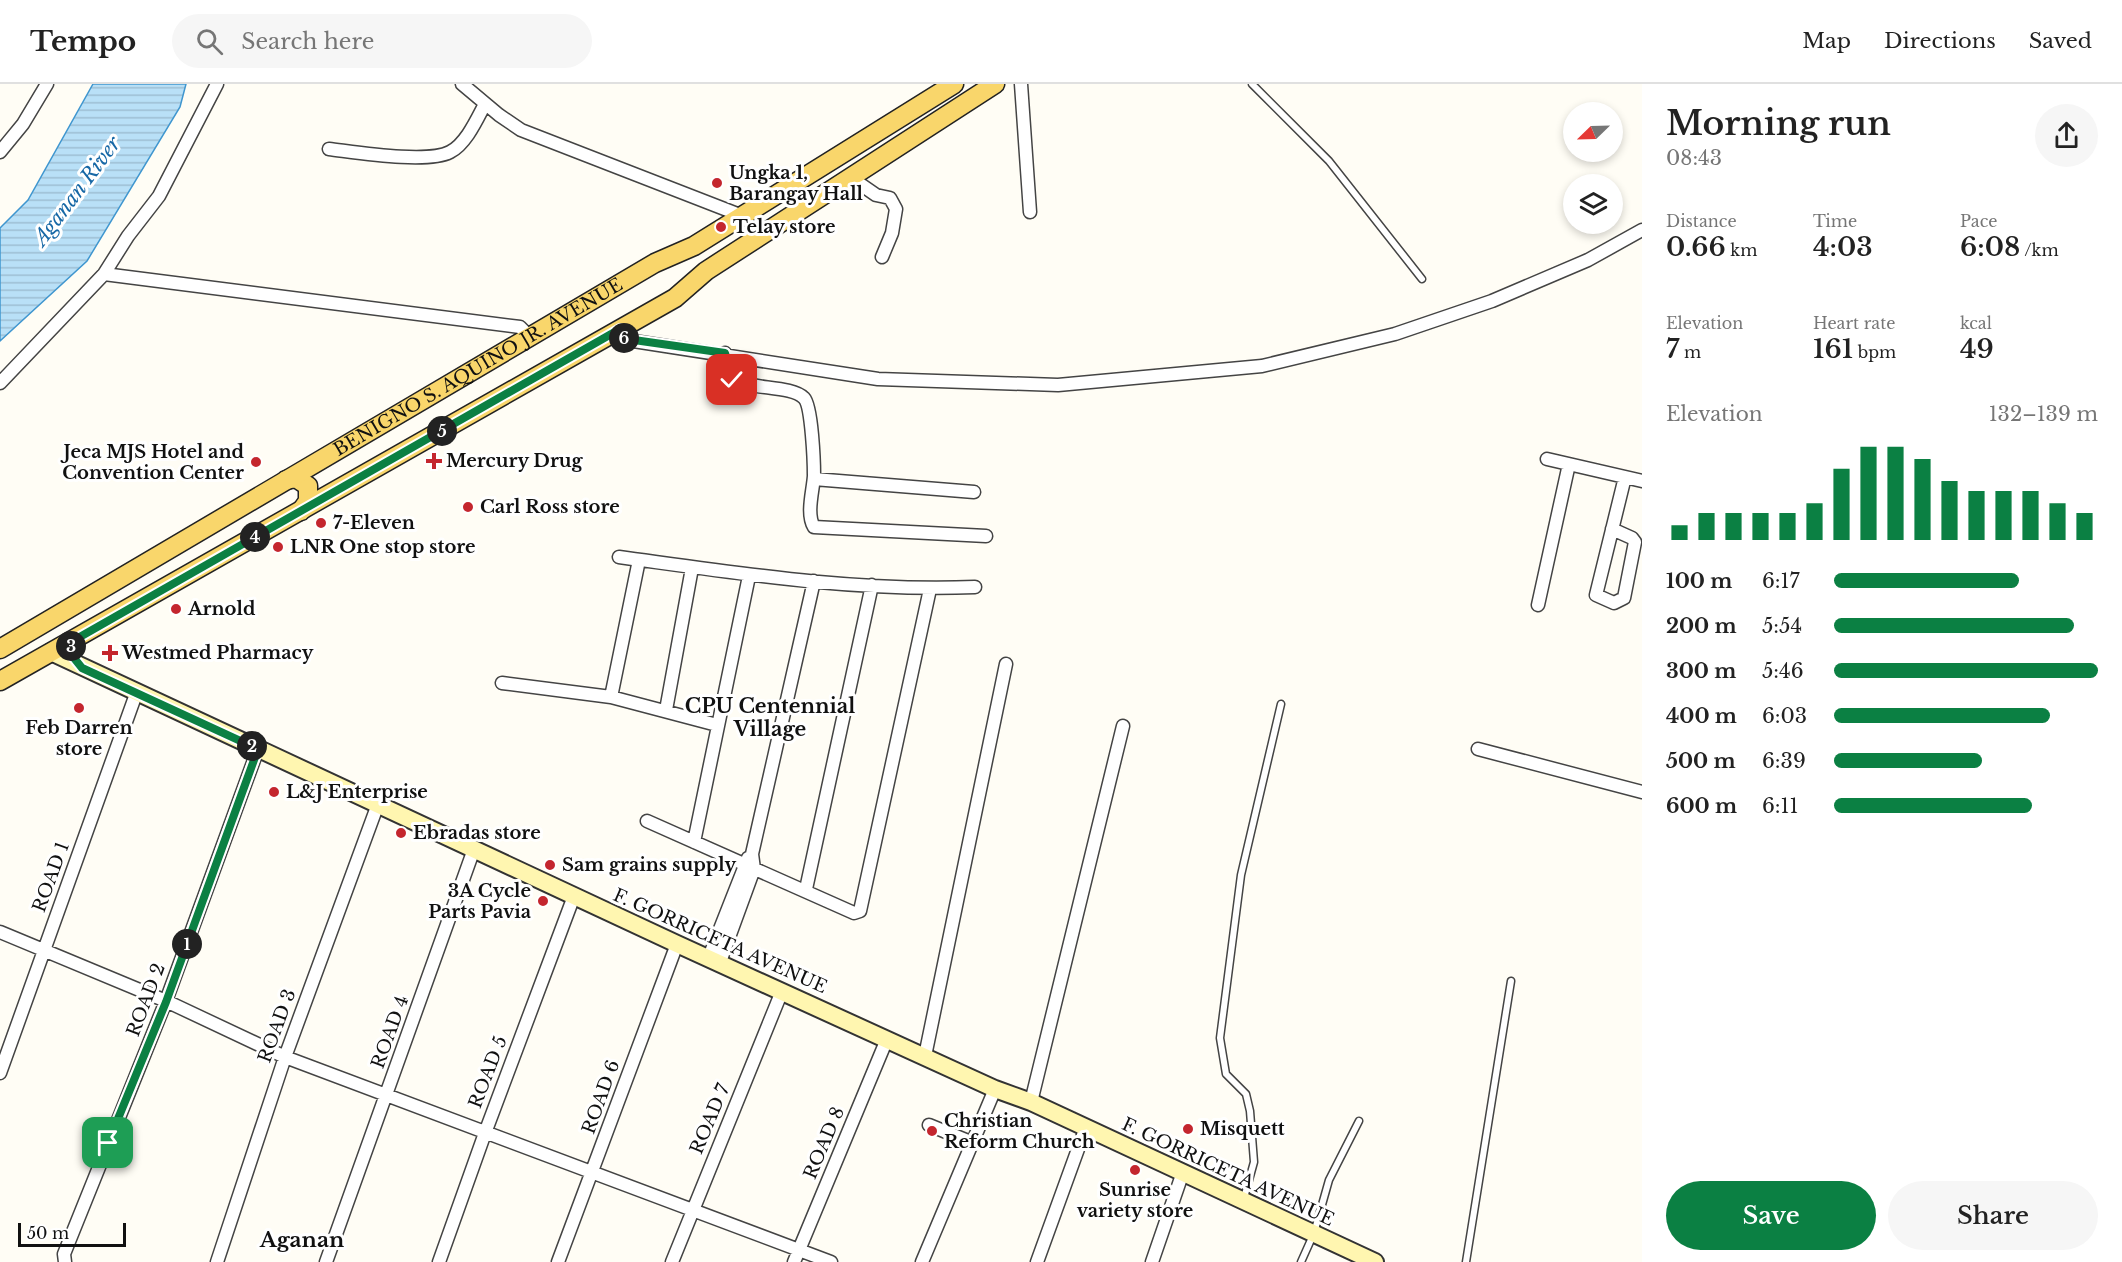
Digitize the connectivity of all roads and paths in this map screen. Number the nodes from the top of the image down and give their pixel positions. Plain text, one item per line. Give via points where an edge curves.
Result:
1 (47, 84) edge
2 (217, 84) edge
3 (462, 84) edge
4 (954, 84) edge
5 (994, 84) edge
6 (1021, 84) edge
7 (1252, 84) edge
8 (934, 90) edge
9 (485, 104) junction
10 (328, 149) dead end
11 (0, 152) edge
12 (850, 177) junction
13 (1030, 212) dead end
14 (740, 216) junction
15 (1642, 230) edge
16 (756, 239) junction
17 (882, 257) dead end
18 (104, 274) junction
19 (1422, 279) dead end
20 (620, 329) junction
21 (530, 337) junction
22 (725, 353) junction
23 (0, 383) edge
24 (1546, 459) dead end
25 (1569, 464) junction
26 (1625, 477) junction
27 (814, 479) junction
28 (286, 480) junction
29 (1642, 481) edge
30 (974, 492) dead end
31 (301, 511) junction
32 (1612, 529) junction
33 (986, 536) dead end
34 (619, 558) dead end
35 (639, 560) junction
36 (692, 568) junction
37 (749, 576) junction
38 (814, 581) junction
39 (872, 585) junction
40 (975, 587) dead end
41 (930, 589) junction
42 (1538, 605) dead end
43 (29, 631) junction
44 (0, 638) edge
45 (78, 638) junction
46 (0, 649) edge
47 (51, 652) junction
48 (1006, 664) dead end
49 (87, 671) junction
50 (0, 681) edge
51 (502, 683) dead end
52 (136, 694) junction
53 (611, 697) junction
54 (1281, 705) dead end
55 (666, 710) junction
56 (717, 725) junction
57 (1123, 726) dead end
58 (258, 749) junction
59 (1478, 749) dead end
60 (1642, 792) edge
61 (378, 804) junction
62 (647, 821) dead end
63 (694, 842) junction
64 (474, 849) junction
65 (749, 867) junction
66 (806, 889) junction
67 (574, 896) junction
68 (0, 932) edge
69 (677, 944) junction
70 (44, 950) junction
71 (714, 959) junction
72 (1511, 981) dead end
73 (783, 991) junction
74 (166, 1002) junction
75 (887, 1039) junction
76 (285, 1056) junction
77 (925, 1056) junction
78 (0, 1073) edge
79 (995, 1089) junction
80 (387, 1093) junction
81 (1031, 1102) junction
82 (1359, 1121) dead end
83 (929, 1125) dead end
84 (1086, 1127) junction
85 (485, 1133) junction
86 (973, 1143) junction
87 (592, 1171) junction
88 (1183, 1172) junction
89 (1244, 1202) junction
90 (692, 1209) junction
91 (1314, 1233) junction
92 (800, 1249) junction
93 (64, 1262) edge
94 (217, 1262) edge
95 (326, 1262) edge
96 (439, 1262) edge
97 (558, 1262) edge
98 (672, 1262) edge
99 (795, 1262) edge
100 (831, 1262) edge
101 (922, 1262) edge
102 (1037, 1262) edge
103 (1152, 1262) edge
104 (1301, 1262) edge
105 (1375, 1262) edge
106 (1466, 1262) edge

1 - 11 street via 23,124
2 - 18 street via 159,196
3 - 9 street
4 - 8 main road, BENIGNO S. AQUINO JR. AVENUE
5 - 12 main road, BENIGNO S. AQUINO JR. AVENUE
6 - 13 street
7 - 19 lane via 1329,161
8 - 14 main road, BENIGNO S. AQUINO JR. AVENUE
9 - 10 street via 472,128 449,153 427,157
9 - 14 street via 521,130
12 - 16 main road, BENIGNO S. AQUINO JR. AVENUE
12 - 17 street via 876,195 890,198 896,209
14 - 16 main road
14 - 21 main road, BENIGNO S. AQUINO JR. AVENUE via 694,246 655,263
15 - 22 street via 1588,260 1492,301 1395,334 1262,366 1058,385 1007,384 878,379
16 - 20 main road, BENIGNO S. AQUINO JR. AVENUE via 706,271 675,298
18 - 21 street via 520,327
18 - 23 street
20 - 22 street via 627,339
20 - 31 main road, BENIGNO S. AQUINO JR. AVENUE
21 - 28 main road, BENIGNO S. AQUINO JR. AVENUE
22 - 27 street via 732,380 804,398
24 - 25 street
25 - 26 street
25 - 42 street
26 - 29 street
26 - 32 street
27 - 30 street
27 - 33 street via 813,527
28 - 31 main road via 296,478 308,486 308,501
28 - 43 main road, BENIGNO S. AQUINO JR. AVENUE
31 - 45 main road, BENIGNO S. AQUINO JR. AVENUE
32 - 32 street via 1596,596 1614,603 1624,598 1635,542
34 - 35 street
35 - 36 street
35 - 53 street
36 - 37 street
36 - 55 street
37 - 38 street
37 - 56 street
38 - 39 street
38 - 65 street
39 - 41 street
39 - 66 street
40 - 41 street
41 - 66 street via 860,911 854,913
43 - 44 main road via 17,637
43 - 46 main road, BENIGNO S. AQUINO JR. AVENUE
45 - 47 main road, BENIGNO S. AQUINO JR. AVENUE
45 - 49 main road via 70,653 75,663
47 - 49 main road, F. GORRICETA AVENUE
47 - 50 main road, BENIGNO S. AQUINO JR. AVENUE
48 - 77 street
49 - 52 main road, F. GORRICETA AVENUE
51 - 53 street
52 - 58 main road, F. GORRICETA AVENUE
52 - 70 street, ROAD 1
53 - 55 street
54 - 89 lane via 1241,875 1220,1038 1226,1074 1246,1094 1250,1111 1254,1162
55 - 56 street
56 - 63 street
57 - 81 street
58 - 61 main road, F. GORRICETA AVENUE
58 - 74 street, ROAD 2
59 - 60 street
61 - 64 main road, F. GORRICETA AVENUE
61 - 76 street, ROAD 3
62 - 63 street
63 - 65 street
64 - 67 main road, F. GORRICETA AVENUE
64 - 80 street, ROAD 4
65 - 66 street
65 - 71 street
67 - 69 main road, F. GORRICETA AVENUE
67 - 85 street, ROAD 5
68 - 70 street
69 - 71 main road, F. GORRICETA AVENUE
69 - 87 street, ROAD 6
70 - 74 street
70 - 78 street, ROAD 1
71 - 73 main road, F. GORRICETA AVENUE
72 - 106 lane
73 - 75 main road, F. GORRICETA AVENUE
73 - 90 street, ROAD 7
74 - 76 street
74 - 93 street, ROAD 2 via 79,1214
75 - 77 main road, F. GORRICETA AVENUE
75 - 92 street, ROAD 8
76 - 80 street
76 - 94 street, ROAD 3
77 - 79 main road, F. GORRICETA AVENUE
79 - 81 main road, F. GORRICETA AVENUE
79 - 86 street
80 - 85 street
80 - 95 street, ROAD 4
81 - 84 main road, F. GORRICETA AVENUE
82 - 91 lane via 1329,1180
83 - 86 street
84 - 88 main road, F. GORRICETA AVENUE
84 - 102 street
85 - 87 street
85 - 96 street, ROAD 5
86 - 101 street
87 - 90 street
87 - 97 street, ROAD 6
88 - 89 main road, F. GORRICETA AVENUE
88 - 103 street
89 - 91 main road, F. GORRICETA AVENUE
90 - 92 street
90 - 98 street, ROAD 7
91 - 104 lane
91 - 105 main road, F. GORRICETA AVENUE
92 - 99 street, ROAD 8
92 - 100 street

